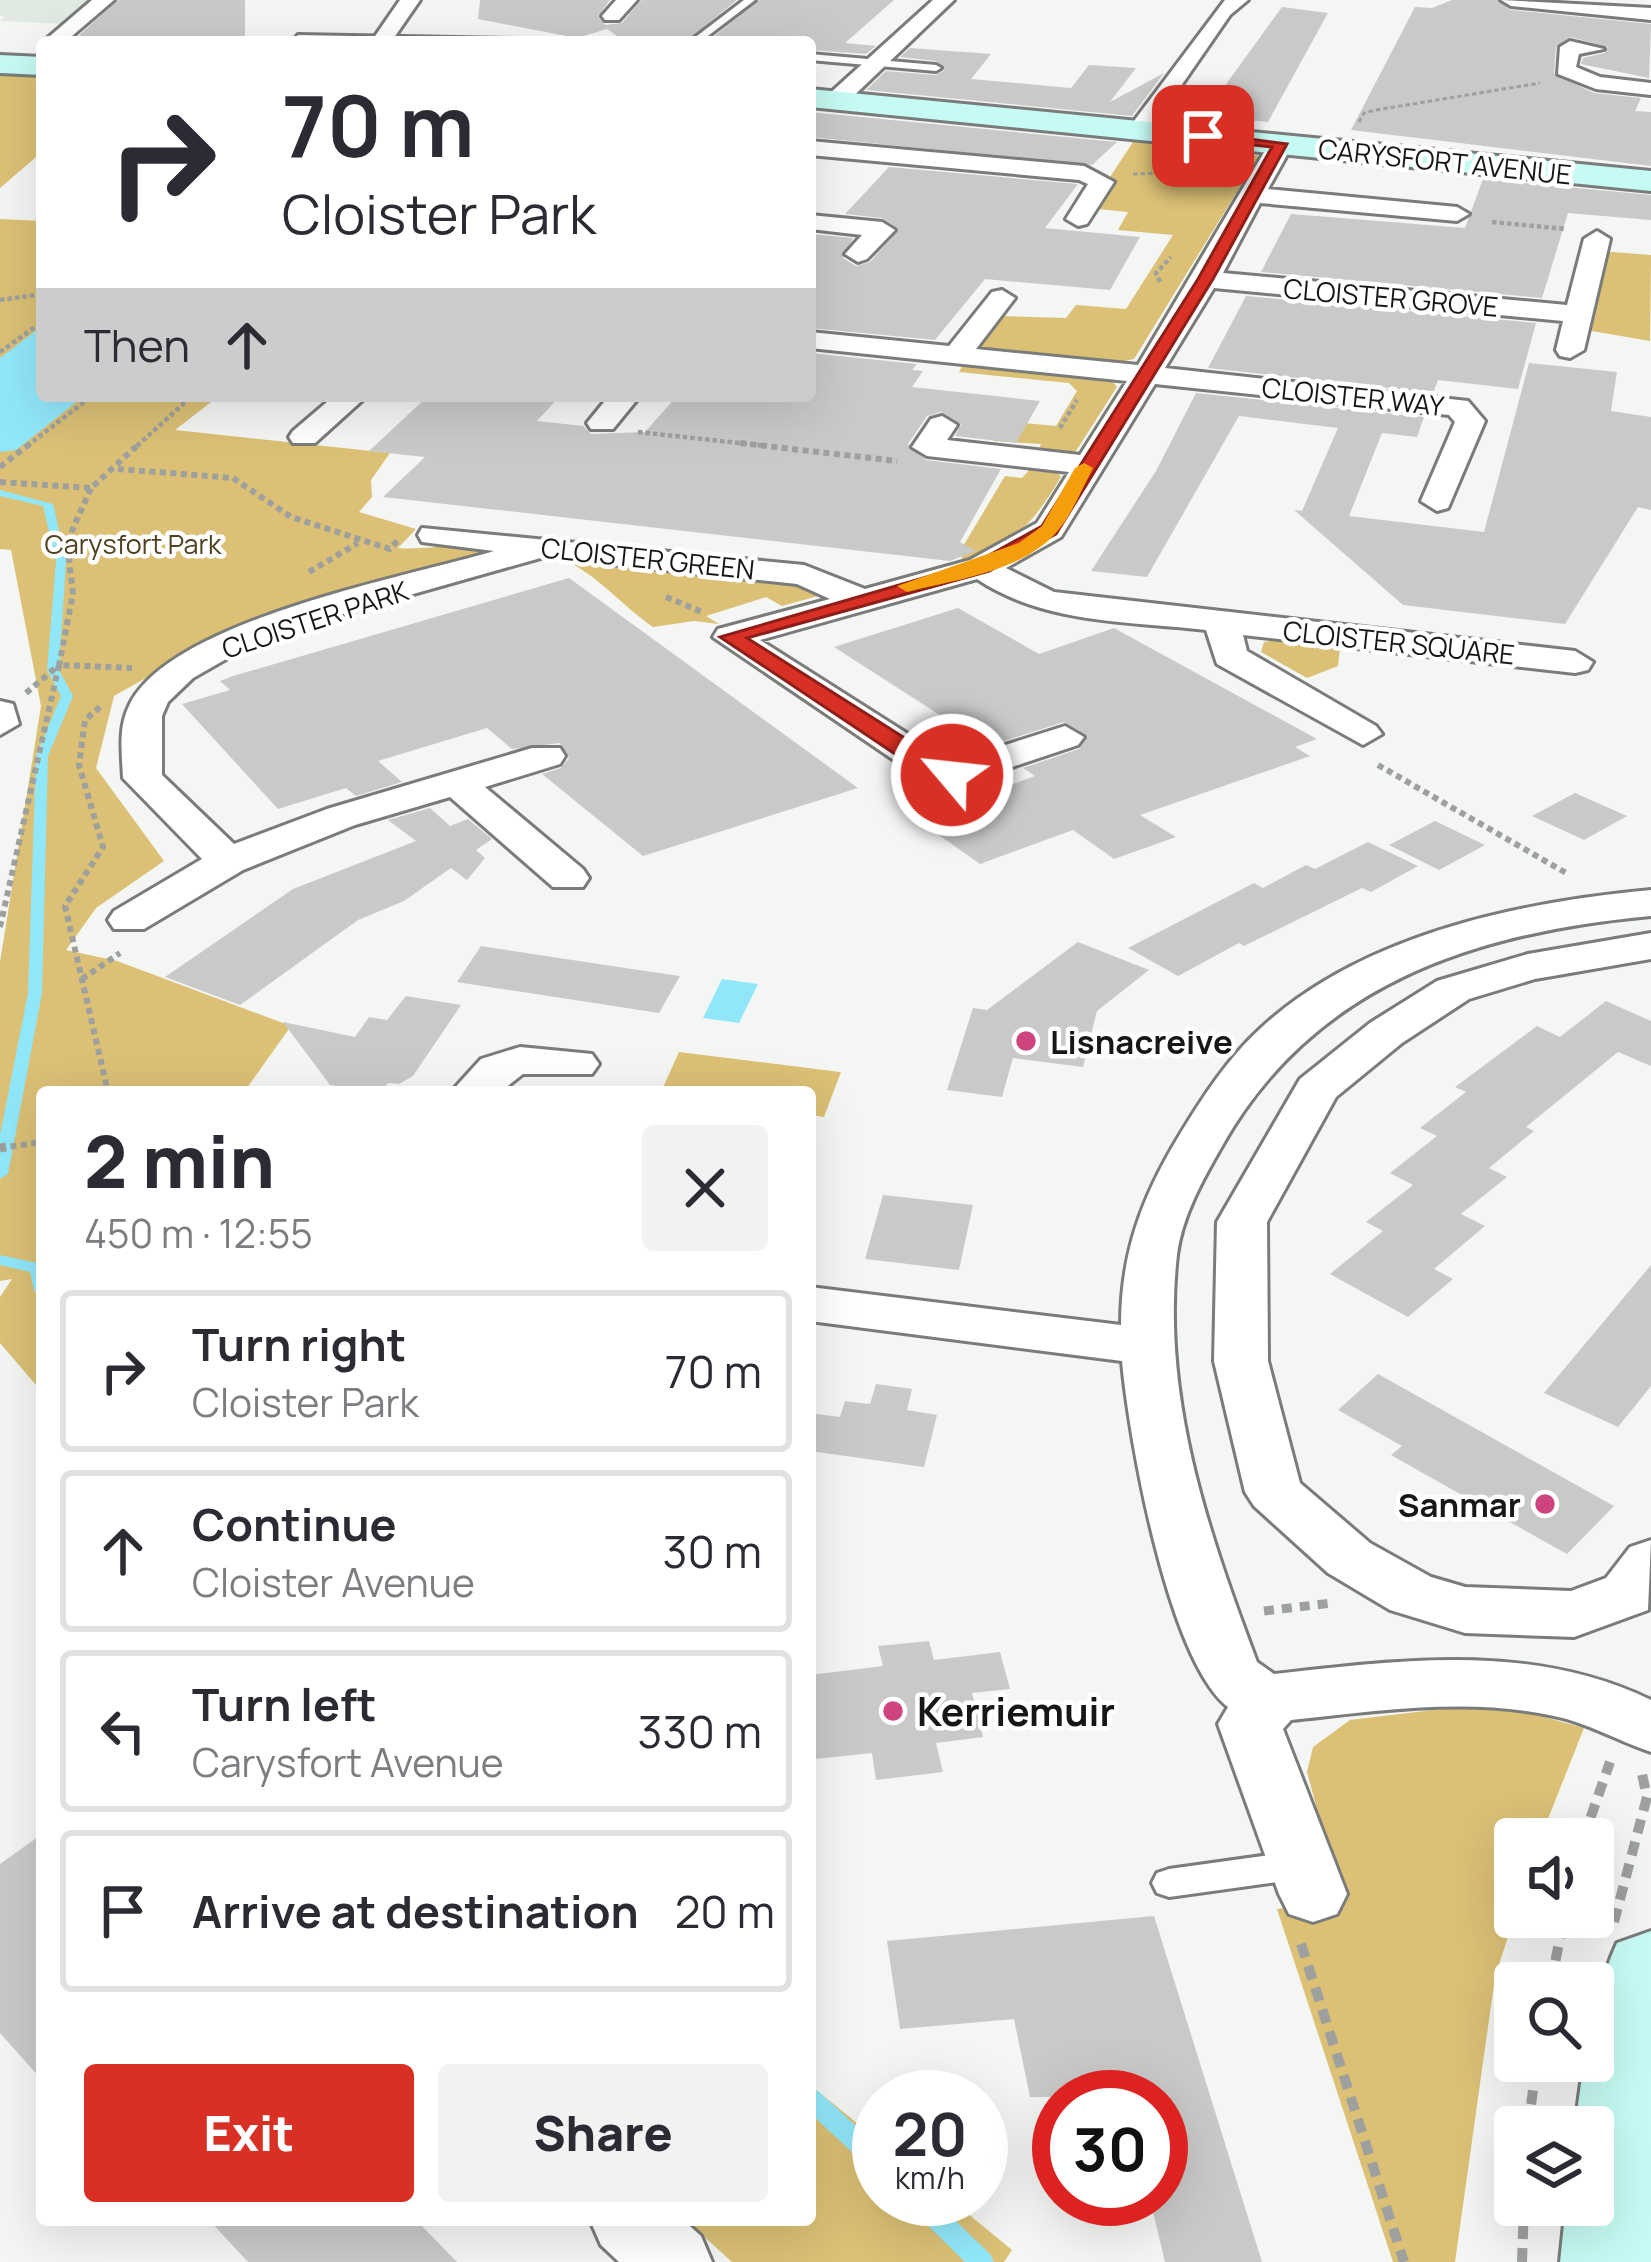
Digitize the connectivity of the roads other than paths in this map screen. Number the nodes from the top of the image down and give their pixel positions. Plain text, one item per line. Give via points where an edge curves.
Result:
1 (104, 0) edge
2 (410, 0) edge
3 (750, 0) edge
4 (1511, 0) edge
5 (943, 1) edge
6 (1231, 5) edge
7 (1651, 14) edge
8 (59, 36) edge
9 (385, 36) edge
10 (702, 36) edge
11 (1594, 49) dead end
12 (816, 58) edge
13 (878, 63) junction
14 (936, 68) dead end
15 (1651, 89) edge
16 (823, 99) edge
17 (1139, 130) junction
18 (1281, 144) junction
19 (816, 148) edge
20 (836, 150) junction
21 (816, 172) edge
22 (1651, 181) edge
23 (1421, 183) dead end
24 (1252, 195) junction
25 (1410, 209) junction
26 (1457, 214) road end
27 (1078, 219) dead end
28 (816, 223) edge
29 (1597, 239) road end
30 (858, 254) dead end
31 (1206, 279) junction
32 (1002, 298) dead end
33 (1577, 314) junction
34 (816, 341) edge
35 (1570, 350) dead end
36 (956, 356) junction
37 (1144, 374) junction
38 (345, 402) edge
39 (621, 402) edge
40 (602, 423) road end
41 (942, 425) dead end
42 (304, 437) dead end
43 (1086, 465) junction
44 (1437, 500) dead end
45 (434, 535) road end
46 (544, 547) junction
47 (982, 567) junction
48 (857, 598) junction
49 (1222, 623) junction
50 (1575, 662) dead end
51 (1363, 734) road end
52 (1065, 737) dead end
53 (546, 755) dead end
54 (457, 783) junction
55 (228, 861) junction
56 (568, 878) dead end
57 (1643, 918) edge
58 (129, 920) dead end
59 (576, 1064) dead end
60 (480, 1086) edge
61 (816, 1305) edge
62 (1148, 1346) junction
63 (1651, 1562) edge
64 (1274, 1698) junction
65 (1641, 1723) edge
66 (1298, 1876) joint
67 (1169, 1883) dead end
68 (1630, 1959) edge
69 (635, 2226) edge
70 (674, 2262) edge
71 (1613, 2262) edge

1 - 8 street
2 - 9 street
3 - 10 lane
4 - 7 street
5 - 13 street
6 - 17 street
11 - 15 street via 1570,47 1565,70
12 - 13 lane
13 - 14 lane
13 - 16 street
16 - 17 main road, CARYSFORT AVENUE
17 - 18 main road, CARYSFORT AVENUE
18 - 22 main road, CARYSFORT AVENUE
18 - 24 street
19 - 20 street
20 - 21 street
20 - 27 street via 1090,176 1102,182
23 - 25 street
24 - 25 street
24 - 31 street
25 - 26 street
28 - 30 street via 881,230
29 - 33 street
31 - 33 street, CLOISTER GROVE
31 - 37 street
32 - 36 street
33 - 35 street
34 - 36 street
36 - 37 street
37 - 43 street
37 - 44 street, CLOISTER WAY via 1458,407 1470,421
38 - 42 street
39 - 40 street
41 - 43 street via 927,447
43 - 47 street via 1049,530
45 - 46 street, CLOISTER GREEN
46 - 48 street, CLOISTER GREEN via 804,575
46 - 55 street, CLOISTER PARK via 224,644 152,697 140,728 143,778
47 - 48 street
47 - 49 street, CLOISTER SQUARE via 1049,602
48 - 52 street via 730,637 933,770 952,775
49 - 50 street, CLOISTER SQUARE via 1513,666
49 - 51 street, CLOISTER SQUARE via 1230,656
53 - 54 street
54 - 55 street
54 - 56 street
55 - 58 street
57 - 62 street via 1515,923 1419,954 1280,1034 1220,1106 1173,1192 1153,1249
57 - 63 street via 1528,968 1453,990 1317,1089 1242,1222 1241,1360 1274,1492 1349,1558 1412,1594 1466,1610 1574,1614 1627,1594
59 - 60 street via 513,1059
61 - 62 street
62 - 64 street via 1158,1439 1210,1617 1232,1676
64 - 65 street via 1439,1680 1592,1701
64 - 66 street via 1250,1724
66 - 67 lane
68 - 71 main road via 1629,2085
69 - 70 street

